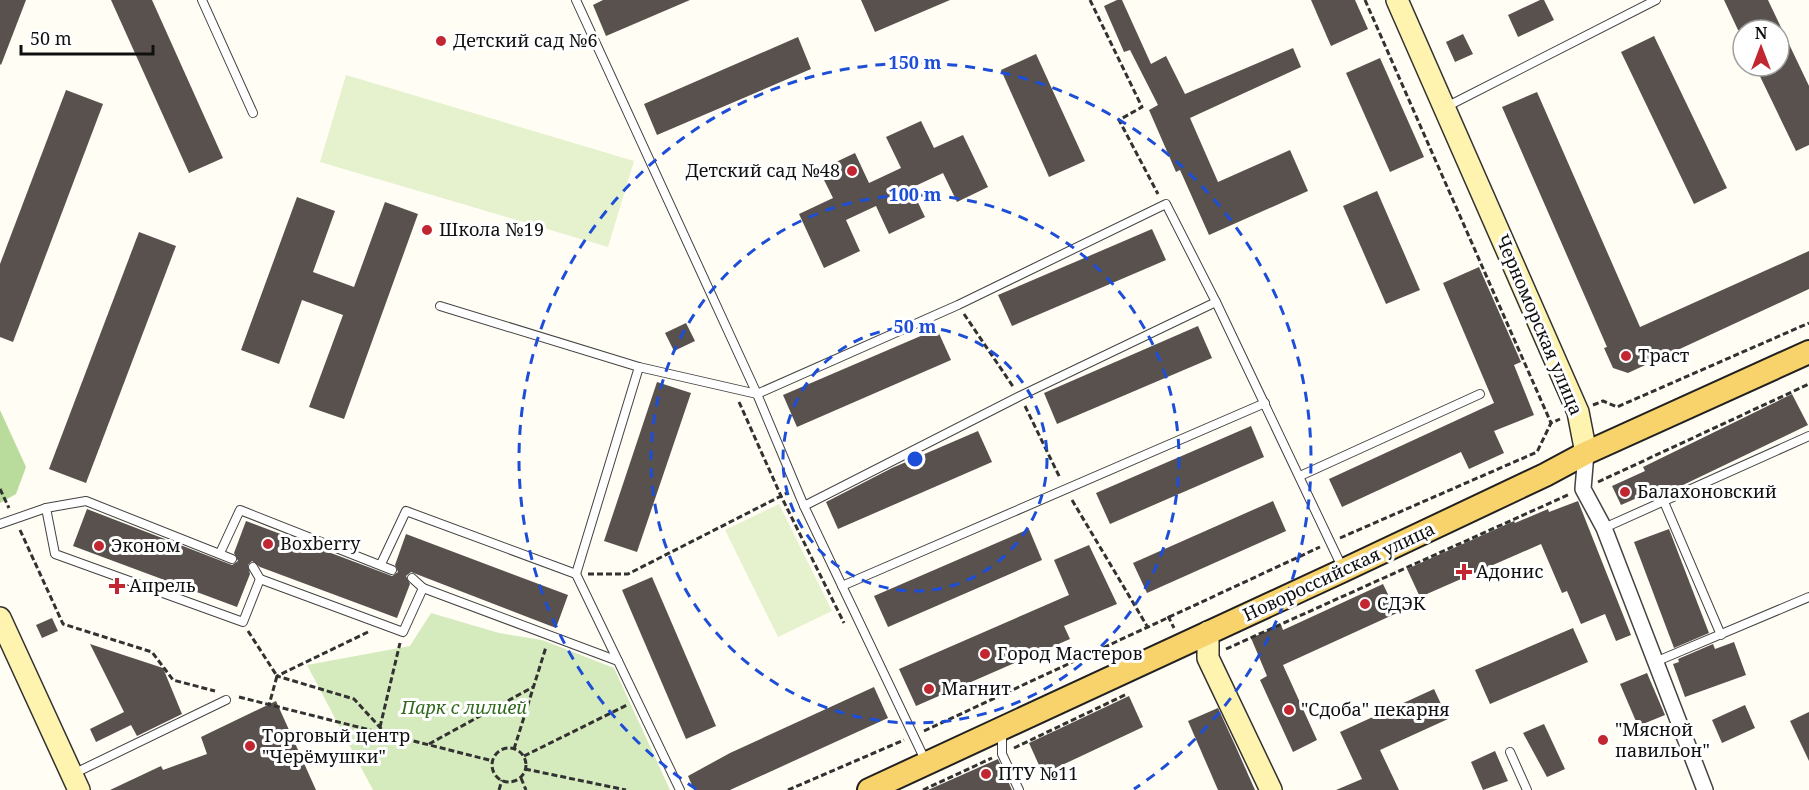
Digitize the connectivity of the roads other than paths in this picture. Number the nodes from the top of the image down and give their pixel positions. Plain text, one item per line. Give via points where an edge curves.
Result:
1 (202, 0) edge
2 (576, 0) edge
3 (1397, 0) edge
4 (1656, 0) edge
5 (1446, 107) junction
6 (253, 113) dead end
7 (1216, 302) junction
8 (440, 306) dead end
9 (1809, 352) edge
10 (639, 368) junction
11 (757, 394) junction
12 (1480, 394) dead end
13 (1265, 403) junction
14 (1809, 436) edge
15 (1586, 453) junction
16 (1300, 476) junction
17 (1664, 502) junction
18 (804, 506) junction
19 (46, 508) junction
20 (0, 524) edge
21 (1604, 528) junction
22 (220, 553) junction
23 (232, 559) dead end
24 (381, 564) junction
25 (253, 567) dead end
26 (392, 570) dead end
27 (1344, 570) junction
28 (576, 574) junction
29 (412, 578) dead end
30 (260, 579) junction
31 (842, 586) junction
32 (423, 588) junction
33 (1809, 597) edge
34 (0, 618) edge
35 (1208, 633) junction
36 (1721, 635) junction
37 (618, 661) junction
38 (1654, 662) junction
39 (226, 700) dead end
40 (1002, 728) junction
41 (1510, 752) dead end
42 (927, 764) junction
43 (75, 782) edge
44 (680, 790) edge
45 (869, 790) edge
46 (1019, 790) edge
47 (1270, 790) edge
48 (1527, 790) edge
49 (1705, 790) edge

1 - 6 lane
2 - 11 lane
3 - 5 main road, Черноморская улица
4 - 5 lane
5 - 15 main road, Черноморская улица via 1578,412
7 - 11 lane via 1166,204 958,305
7 - 13 lane
7 - 18 lane
8 - 10 lane
9 - 15 main road, Новороссийская улица
10 - 11 lane
10 - 28 lane
11 - 18 lane
12 - 16 lane
13 - 16 lane
13 - 31 lane
14 - 17 lane
15 - 21 street, Черноморская улица via 1583,489
15 - 27 main road, Новороссийская улица
16 - 27 lane
17 - 21 lane
17 - 36 lane
18 - 31 lane
19 - 20 lane
19 - 22 lane via 86,501
19 - 30 lane via 55,554 243,622
21 - 38 street
22 - 23 lane
22 - 24 lane via 240,510
24 - 26 lane
24 - 28 lane via 406,511
25 - 30 lane
27 - 35 main road, Новороссийская улица
28 - 37 lane
29 - 32 lane
30 - 32 lane via 403,633
31 - 42 lane
32 - 37 lane
33 - 36 lane
34 - 43 main road
35 - 40 main road, Новороссийская улица
35 - 47 main road via 1208,658
36 - 38 lane
37 - 44 lane
38 - 49 street
39 - 43 lane
40 - 42 main road, Новороссийская улица
40 - 46 lane via 1002,754
41 - 48 lane
42 - 45 main road, Новороссийская улица

